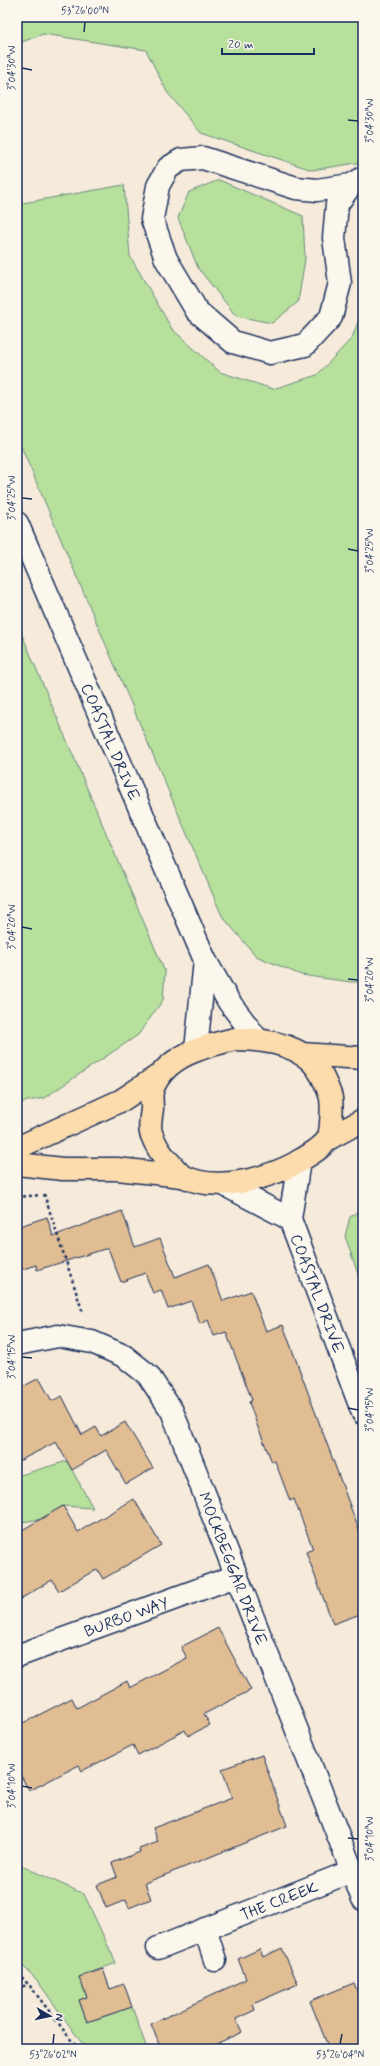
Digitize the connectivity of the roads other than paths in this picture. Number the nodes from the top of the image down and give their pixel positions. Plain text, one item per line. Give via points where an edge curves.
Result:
1 (357, 182) edge
2 (17, 523) edge
3 (205, 960) junction
4 (257, 1039) junction
5 (196, 1050) junction
6 (301, 1054) junction
7 (363, 1058) edge
8 (162, 1073) junction
9 (363, 1120) edge
10 (328, 1140) junction
11 (17, 1148) edge
12 (299, 1161) junction
13 (26, 1165) edge
14 (182, 1176) junction
15 (224, 1185) junction
16 (290, 1218) junction
17 (17, 1344) edge
18 (363, 1413) edge
19 (236, 1576) junction
20 (17, 1656) edge
21 (352, 1871) junction
22 (363, 1899) edge
23 (205, 1929) junction
24 (158, 1948) dead end
25 (215, 1960) dead end

1 - 1 street via 337,204 334,238 340,283 332,317 305,345 270,353 233,342 197,311 166,259 152,219 158,186 168,168 181,160 203,158 296,188 317,190
2 - 3 street, COASTAL DRIVE
3 - 4 street, COASTAL DRIVE via 229,1002
3 - 5 street
4 - 5 main road via 235,1039
4 - 6 main road via 277,1042
5 - 8 main road via 174,1062
6 - 7 main road
6 - 10 main road via 317,1065 331,1098 331,1127
8 - 11 main road via 122,1100
8 - 14 main road via 152,1091 151,1132 159,1151
9 - 10 main road
10 - 12 main road
12 - 15 main road via 268,1175
12 - 16 street, COASTAL DRIVE
13 - 14 main road via 63,1169 117,1169
14 - 15 main road
15 - 16 street, COASTAL DRIVE
16 - 18 street, COASTAL DRIVE
17 - 19 street, MOCKBEGGAR DRIVE via 58,1336 92,1342 124,1356 148,1375 172,1412
19 - 20 street, BURBO WAY
19 - 21 street, MOCKBEGGAR DRIVE
21 - 22 street, MOCKBEGGAR DRIVE
21 - 23 street, THE CREEK
23 - 24 street, THE CREEK
23 - 25 street

